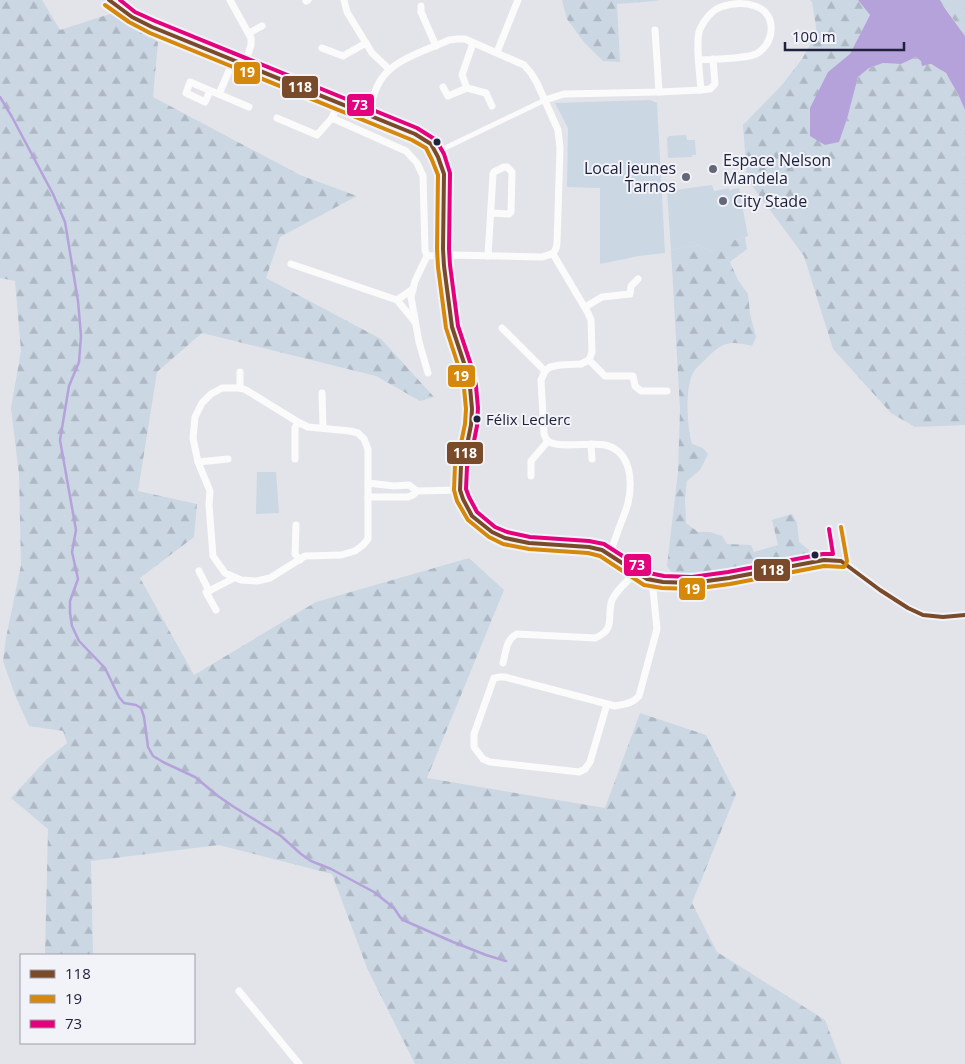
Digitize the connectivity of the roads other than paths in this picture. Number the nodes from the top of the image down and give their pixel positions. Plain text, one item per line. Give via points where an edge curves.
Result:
1 (109, 0) edge
2 (230, 0) edge
3 (344, 0) edge
4 (518, 0) edge
5 (421, 6) dead end
6 (262, 26) dead end
7 (655, 30) dead end
8 (249, 33) junction
9 (473, 42) junction
10 (366, 43) junction
11 (436, 46) junction
12 (322, 48) dead end
13 (496, 52) junction
14 (234, 59) junction
15 (713, 59) junction
16 (699, 60) junction
17 (245, 64) junction
18 (390, 69) junction
19 (443, 87) dead end
20 (467, 88) junction
21 (700, 90) junction
22 (210, 91) dead end
23 (659, 92) junction
24 (219, 94) junction
25 (544, 100) junction
26 (339, 102) junction
27 (492, 106) dead end
28 (248, 107) dead end
29 (368, 114) junction
30 (277, 118) dead end
31 (332, 118) junction
32 (443, 149) dead end
33 (490, 213) junction
34 (553, 254) junction
35 (444, 255) junction
36 (427, 256) junction
37 (488, 256) junction
38 (291, 264) dead end
39 (638, 280) dead end
40 (413, 289) junction
41 (397, 300) junction
42 (585, 307) junction
43 (415, 322) junction
44 (502, 328) dead end
45 (589, 360) junction
46 (545, 371) junction
47 (240, 372) dead end
48 (428, 373) dead end
49 (240, 388) junction
50 (667, 391) dead end
51 (322, 393) dead end
52 (298, 422) junction
53 (323, 428) junction
54 (548, 441) junction
55 (591, 444) junction
56 (592, 458) dead end
57 (228, 459) dead end
58 (295, 459) dead end
59 (198, 462) junction
60 (531, 476) dead end
61 (368, 483) junction
62 (394, 486) junction
63 (460, 490) junction
64 (417, 491) junction
65 (394, 496) junction
66 (368, 497) junction
67 (296, 526) dead end
68 (609, 554) junction
69 (300, 560) junction
70 (199, 572) dead end
71 (636, 572) junction
72 (234, 578) junction
73 (652, 580) junction
74 (209, 591) junction
75 (216, 610) dead end
76 (965, 616) edge
77 (503, 663) dead end
78 (608, 704) junction
79 (239, 991) dead end
80 (299, 1064) edge

1 - 14 street via 152,27
2 - 8 street
3 - 10 street via 347,12
4 - 13 street
5 - 11 street
6 - 8 street
7 - 23 street
8 - 17 street via 251,45
9 - 11 street via 458,38
9 - 13 street
9 - 20 street via 462,75
10 - 12 street via 343,56
10 - 18 street
11 - 18 street
13 - 25 street via 524,65
14 - 17 street
14 - 24 street
15 - 16 street
15 - 16 street via 758,53 770,38 770,20 764,11 746,2 719,7 707,17 700,30
15 - 21 street via 715,84 710,89
16 - 21 street
17 - 26 street
18 - 29 street via 379,83
19 - 20 street via 448,96
20 - 27 street via 486,94
21 - 23 street
22 - 24 street
23 - 25 street via 564,94
24 - 28 street
25 - 32 street
25 - 34 street via 558,130 560,148 558,243
26 - 29 street
26 - 31 street
29 - 35 street via 431,144 444,174
30 - 31 street via 317,136
31 - 36 street via 406,151 417,163 424,176
33 - 33 street via 493,174 507,167 512,172 511,212
33 - 37 street
34 - 37 street via 542,257
34 - 42 street
35 - 36 street
35 - 37 street
35 - 63 street via 452,327 466,369 472,402
36 - 40 street
38 - 41 street
39 - 42 street via 631,286 630,294 602,297
40 - 41 street
40 - 43 street
41 - 43 street
42 - 45 street via 591,320 592,352
43 - 48 street
44 - 46 street
45 - 46 street via 581,364 550,367
45 - 50 street via 606,376 633,376 635,386 641,391
46 - 54 street via 541,380 544,434
47 - 49 street
49 - 52 street
49 - 59 street via 222,388 202,403 195,417
51 - 53 street
52 - 53 street via 308,427
52 - 58 street via 295,428
53 - 61 street via 358,433 364,439 368,449
54 - 55 street via 556,445
54 - 60 street via 532,461
55 - 56 street
55 - 68 street via 616,449 630,470 628,502
57 - 59 street
59 - 72 street via 210,492 214,556 225,573
61 - 62 street
61 - 66 street
62 - 64 street via 409,485
62 - 65 street
63 - 64 street
63 - 68 street via 472,516 505,538 589,547
64 - 65 street via 413,496
65 - 66 street
66 - 69 street via 368,539 363,545 341,555 305,556
67 - 69 street via 295,554
68 - 71 street
69 - 72 street via 270,578 257,581
70 - 74 street
71 - 73 street
71 - 77 street via 612,600 609,626 604,634 595,638 516,634 508,643
72 - 74 street
73 - 76 street via 692,583 824,560 841,561 880,590 923,615
73 - 78 street via 657,629 639,696 628,704
74 - 75 street via 206,592
78 - 78 street via 500,676 494,678 474,734 474,747 482,759 490,762 579,772 590,762
79 - 80 street

